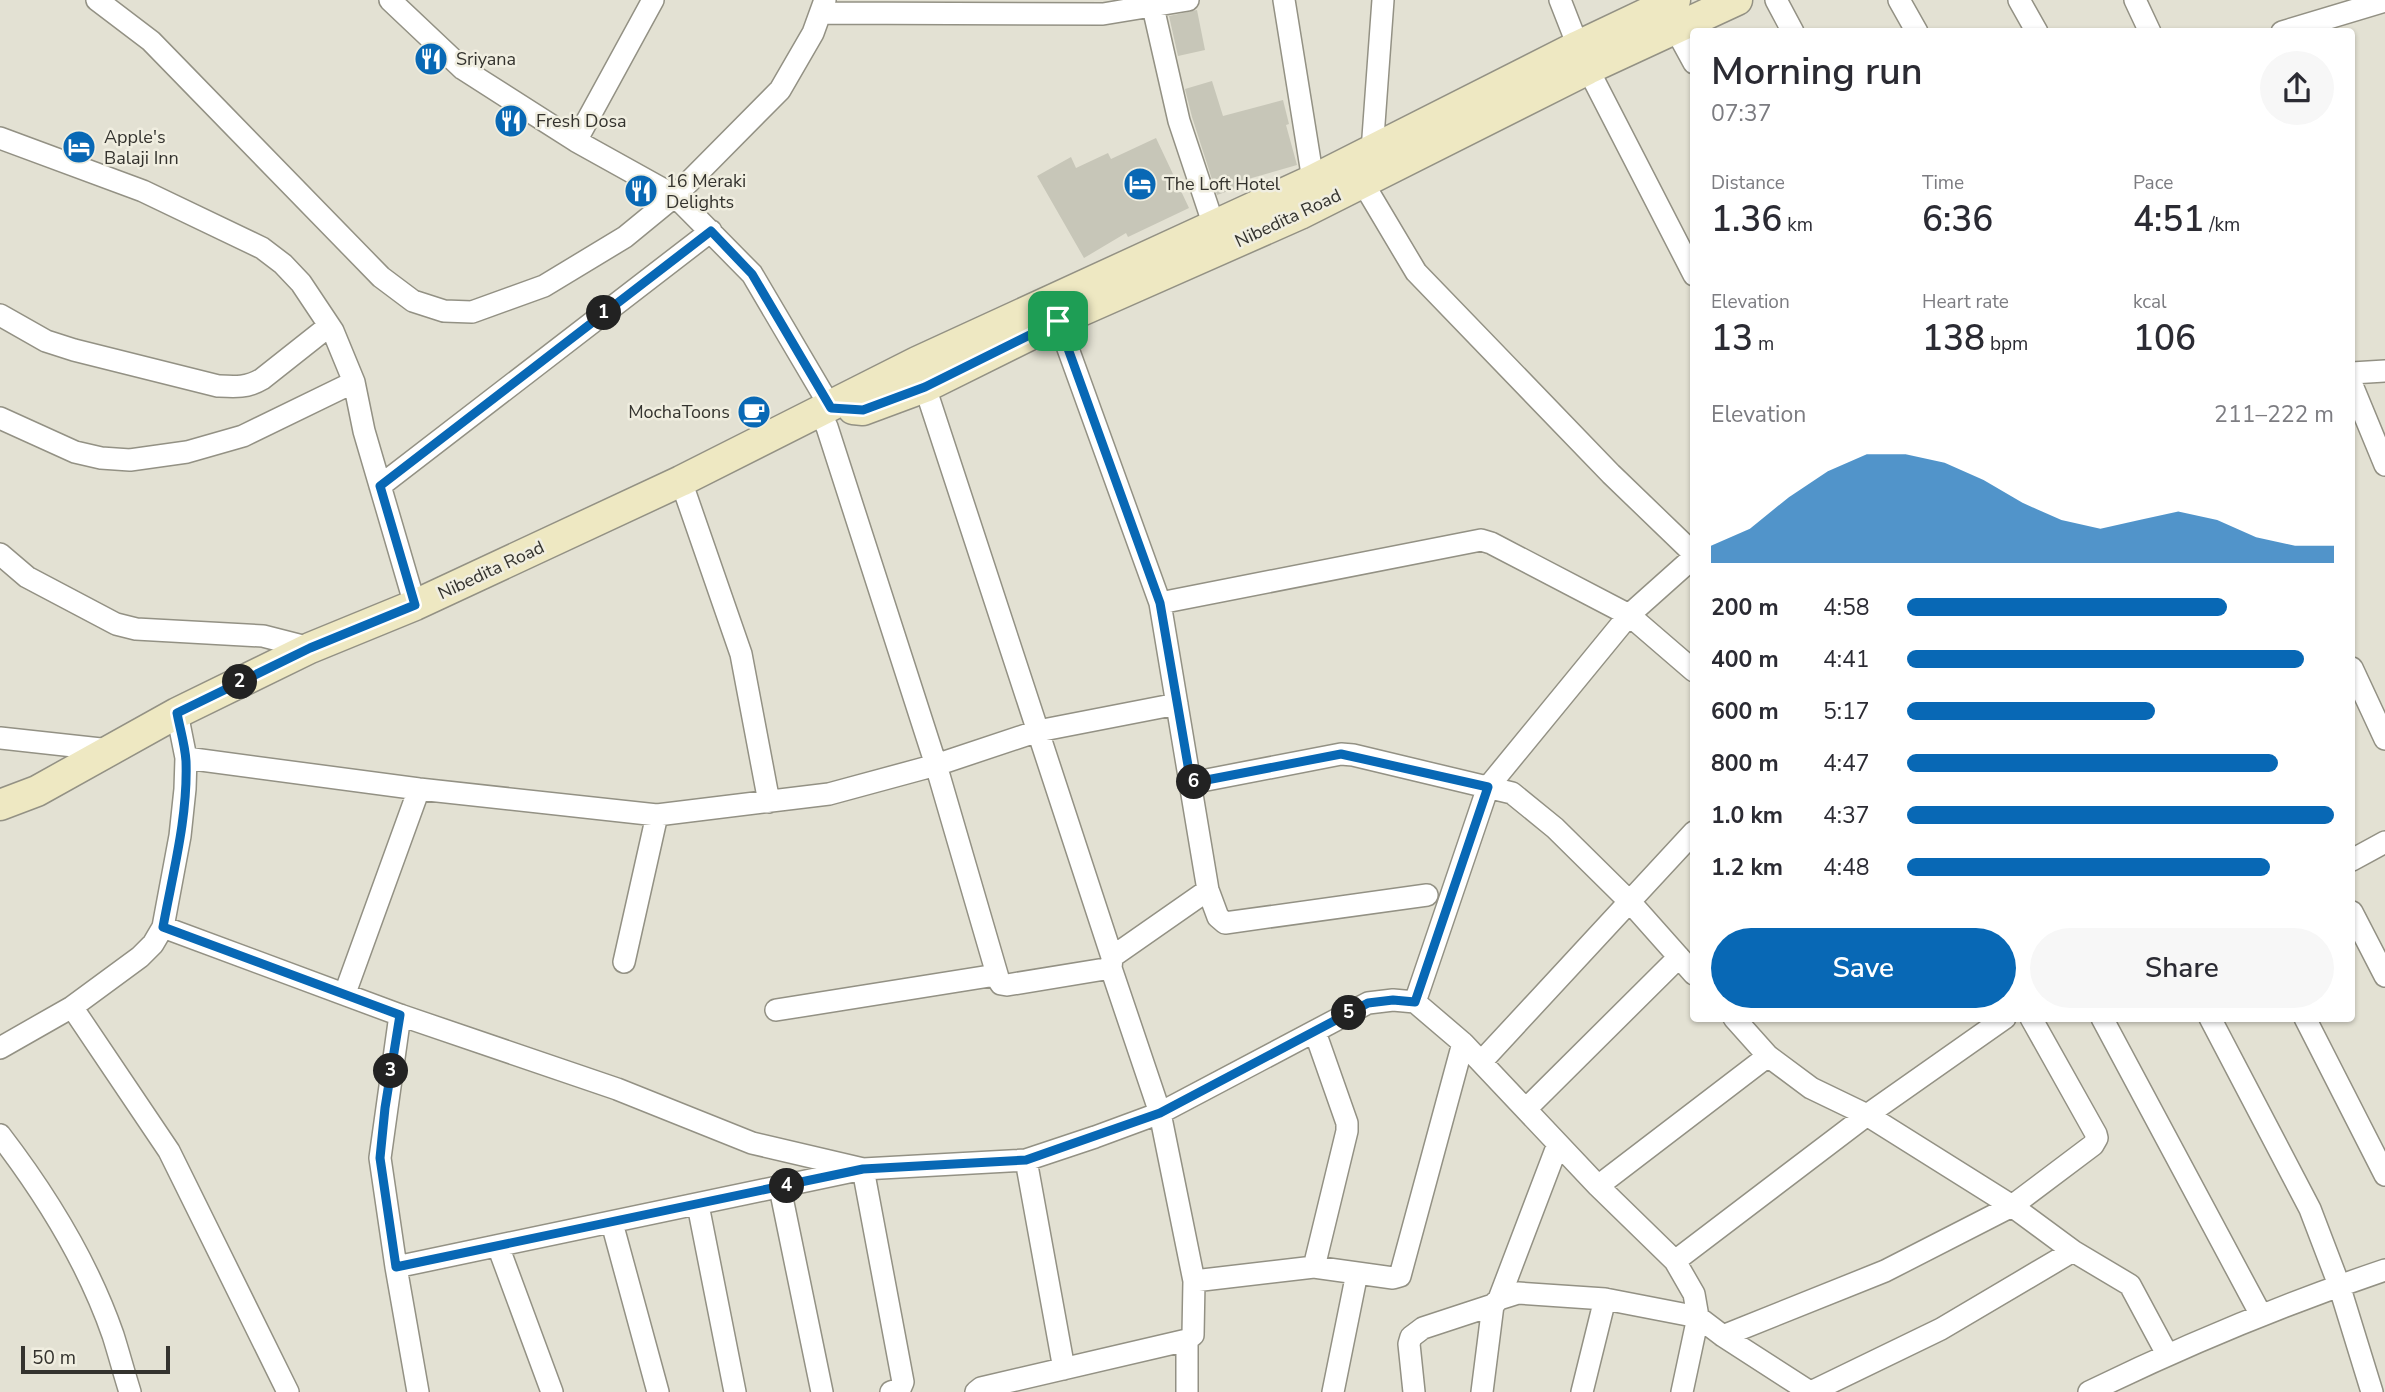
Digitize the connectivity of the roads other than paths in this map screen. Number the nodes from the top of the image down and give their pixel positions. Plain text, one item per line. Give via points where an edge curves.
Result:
1 (97, 0) edge
2 (390, 0) edge
3 (653, 0) edge
4 (1188, 0) edge
5 (1284, 0) edge
6 (1383, 0) edge
7 (1560, 0) edge
8 (1675, 0) edge
9 (1737, 0) edge
10 (1776, 0) edge
11 (1899, 0) edge
12 (2019, 0) edge
13 (2135, 0) edge
14 (2385, 1) edge
15 (823, 6) edge
16 (1153, 7) junction
17 (1791, 28) edge
18 (1915, 28) edge
19 (2035, 28) edge
20 (2148, 28) edge
21 (2295, 28) edge
22 (1676, 30) junction
23 (1690, 56) edge
24 (1583, 58) junction
25 (0, 138) edge
26 (576, 141) junction
27 (1372, 151) junction
28 (1313, 180) junction
29 (1363, 183) junction
30 (675, 196) junction
31 (1214, 226) junction
32 (711, 231) junction
33 (1690, 267) edge
34 (0, 315) edge
35 (1058, 321) junction
36 (329, 326) junction
37 (2385, 371) edge
38 (2355, 373) edge
39 (354, 382) junction
40 (925, 387) junction
41 (2355, 392) edge
42 (826, 410) junction
43 (0, 418) edge
44 (2385, 465) edge
45 (681, 481) junction
46 (380, 486) junction
47 (1690, 551) edge
48 (0, 554) edge
49 (1690, 559) edge
50 (1160, 603) junction
51 (415, 605) junction
52 (1629, 615) junction
53 (310, 648) junction
54 (1690, 667) edge
55 (2355, 674) edge
56 (1177, 704) junction
57 (177, 713) junction
58 (1038, 731) junction
59 (0, 738) edge
60 (2385, 739) edge
61 (110, 750) junction
62 (186, 758) junction
63 (936, 765) junction
64 (1191, 783) junction
65 (1488, 787) junction
66 (419, 789) junction
67 (37, 791) junction
68 (768, 802) junction
69 (0, 805) edge
70 (657, 815) junction
71 (0, 823) edge
72 (1690, 836) edge
73 (2385, 842) edge
74 (2355, 858) edge
75 (1208, 890) junction
76 (1427, 895) dead end
77 (1630, 902) junction
78 (2355, 918) edge
79 (163, 927) junction
80 (1679, 957) junction
81 (624, 962) dead end
82 (1112, 963) junction
83 (1690, 969) edge
84 (996, 975) junction
85 (2385, 976) edge
86 (345, 993) junction
87 (1415, 1002) junction
88 (72, 1007) junction
89 (776, 1010) dead end
90 (400, 1015) junction
91 (1738, 1022) edge
92 (1999, 1022) edge
93 (2038, 1022) edge
94 (2104, 1022) edge
95 (2212, 1022) edge
96 (2307, 1022) edge
97 (1315, 1032) junction
98 (1464, 1043) junction
99 (0, 1048) edge
100 (1768, 1056) junction
101 (1482, 1061) junction
102 (1526, 1109) junction
103 (1160, 1113) junction
104 (1867, 1115) junction
105 (0, 1135) edge
106 (1559, 1144) junction
107 (1026, 1160) junction
108 (863, 1169) junction
109 (2385, 1175) edge
110 (1598, 1186) junction
111 (780, 1188) junction
112 (698, 1205) junction
113 (2012, 1206) junction
114 (612, 1223) junction
115 (498, 1246) junction
116 (2073, 1251) junction
117 (1675, 1261) junction
118 (396, 1267) junction
119 (1314, 1267) junction
120 (2385, 1270) edge
121 (1357, 1273) junction
122 (1194, 1281) junction
123 (2339, 1285) junction
124 (1605, 1299) junction
125 (1496, 1302) junction
126 (2261, 1315) junction
127 (1698, 1317) junction
128 (1723, 1336) junction
129 (1187, 1340) junction
130 (2167, 1354) junction
131 (1064, 1369) junction
132 (130, 1392) edge
133 (288, 1392) edge
134 (418, 1392) edge
135 (552, 1392) edge
136 (658, 1392) edge
137 (735, 1392) edge
138 (822, 1392) edge
139 (891, 1392) edge
140 (976, 1392) edge
141 (1187, 1392) edge
142 (1333, 1392) edge
143 (1414, 1392) edge
144 (1482, 1392) edge
145 (1582, 1392) edge
146 (1682, 1392) edge
147 (1810, 1392) edge
148 (2089, 1392) edge
149 (2372, 1392) edge

1 - 30 street via 151,41 381,277 413,302 444,312 472,312 544,286 625,237
2 - 26 street via 463,69
3 - 26 street
4 - 16 street
5 - 28 street
6 - 27 street
7 - 24 street
8 - 24 street, Nibedita Road
9 - 22 street, Nibedita Road
10 - 17 street
11 - 18 street
12 - 19 street
13 - 20 street
14 - 21 street
15 - 16 street via 1103,14
15 - 30 street via 808,43 779,90
16 - 31 street via 1179,121
22 - 23 street
22 - 24 street, Nibedita Road
24 - 27 street, Nibedita Road
24 - 29 street, Nibedita Road
24 - 33 street
25 - 36 street via 143,191 262,248 301,283
26 - 30 street
27 - 28 street, Nibedita Road
28 - 31 street, Nibedita Road
29 - 35 street, Nibedita Road
29 - 47 street via 1416,272
30 - 32 street
31 - 42 street, Nibedita Road via 918,362
32 - 42 street via 752,274
32 - 46 street
34 - 36 street via 46,341 74,350 239,388 262,379
35 - 40 street, Nibedita Road
35 - 50 street
36 - 39 street
37 - 38 street
39 - 43 street via 243,436 187,452 130,460 75,452
39 - 46 street
40 - 42 street, Nibedita Road via 863,410
40 - 58 street
41 - 44 street
42 - 45 street, Nibedita Road
42 - 63 street
45 - 51 street, Nibedita Road
45 - 68 street via 741,654
46 - 51 street
48 - 53 street via 27,577 116,624 263,636
49 - 52 street
50 - 52 street via 1480,540
50 - 56 street
51 - 53 street, Nibedita Road
52 - 54 street
52 - 65 street
53 - 57 street, Nibedita Road
55 - 60 street
56 - 58 street
56 - 64 street
57 - 61 street, Nibedita Road
57 - 62 street
58 - 63 street
58 - 82 street
59 - 61 street
61 - 67 street, Nibedita Road
62 - 66 street
62 - 79 street via 180,835
63 - 68 street via 829,794
63 - 84 street
64 - 65 street via 1341,754
64 - 75 street
65 - 77 street via 1512,793
65 - 87 street
66 - 70 street
66 - 86 street
67 - 69 street, Nibedita Road
67 - 71 street
68 - 70 street
70 - 81 street
72 - 77 street
73 - 74 street
75 - 76 street via 1225,923
75 - 82 street
77 - 80 street
77 - 101 street
78 - 85 street
79 - 86 street
79 - 88 street via 140,957
80 - 83 street
80 - 102 street
82 - 84 street via 1007,985
82 - 103 street
84 - 89 street
86 - 90 street
87 - 97 street via 1368,1003
87 - 98 street
88 - 99 street
88 - 133 street via 169,1152
90 - 108 street via 617,1089 752,1143
90 - 118 street via 380,1158
91 - 100 street
92 - 104 street
93 - 113 street via 2097,1138
94 - 126 street
95 - 123 street via 2310,1209
96 - 109 street
97 - 103 street
97 - 119 street via 1347,1131
98 - 101 street
98 - 121 street via 1401,1273 1393,1278
100 - 104 street via 1811,1088
100 - 110 street
101 - 102 street
102 - 106 street
103 - 107 street
103 - 122 street
104 - 113 street
104 - 117 street
105 - 132 street via 29,1173 84,1268 113,1335
106 - 110 street
106 - 125 street
107 - 108 street
107 - 131 street
108 - 111 street
108 - 139 street via 903,1382
110 - 117 street
111 - 112 street
111 - 138 street
112 - 114 street
112 - 137 street
113 - 116 street
113 - 128 street via 1885,1271
114 - 115 street
114 - 136 street
115 - 118 street
115 - 135 street
116 - 130 street via 2130,1285
116 - 147 street via 1941,1329
117 - 127 street via 1695,1294
118 - 134 street
119 - 121 street
119 - 122 street
120 - 123 street
121 - 142 street
122 - 129 street via 1194,1331
123 - 126 street
123 - 149 street
124 - 125 street via 1518,1293
124 - 127 street
124 - 145 street
125 - 143 street via 1423,1328 1411,1337
125 - 144 street
126 - 130 street
127 - 128 street
127 - 146 street
128 - 147 street
129 - 131 street
129 - 141 street
130 - 148 street
131 - 140 street

